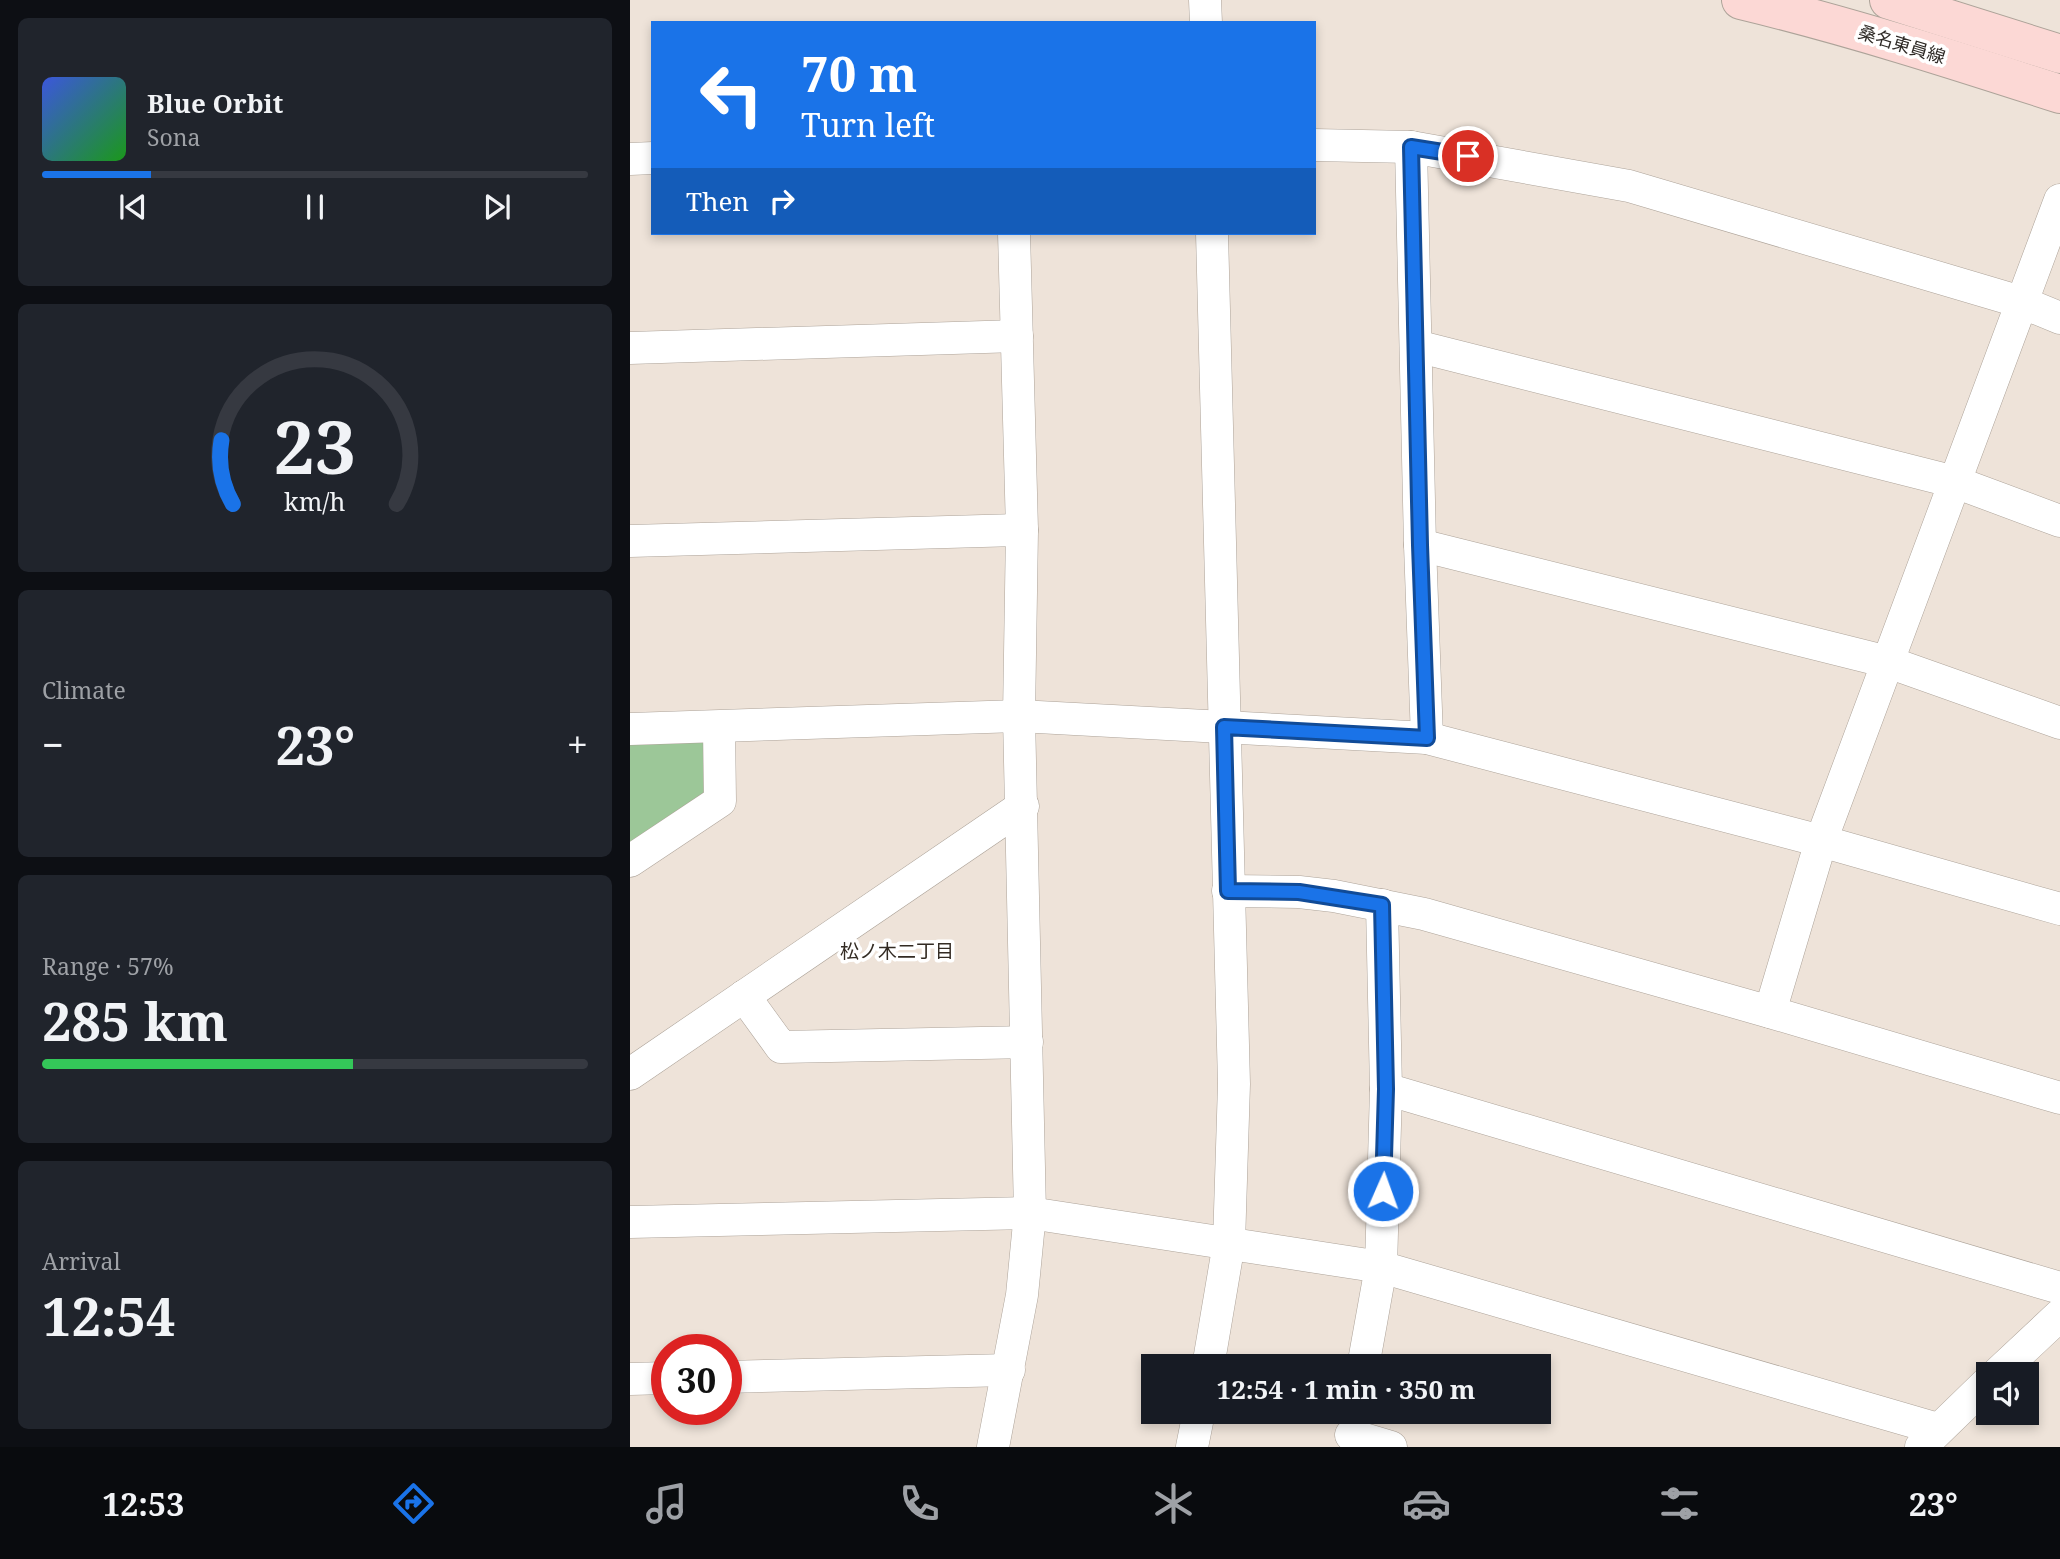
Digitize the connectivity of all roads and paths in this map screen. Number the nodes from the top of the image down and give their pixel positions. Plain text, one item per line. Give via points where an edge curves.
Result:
1 (1205, 0) edge
2 (1741, 0) edge
3 (1889, 0) edge
4 (1206, 21) edge
5 (2060, 54) edge
6 (2060, 94) edge
7 (1316, 145) edge
8 (1411, 147) junction
9 (651, 158) edge
10 (630, 159) edge
11 (2060, 200) edge
12 (1014, 235) edge
13 (1212, 235) edge
14 (2021, 303) junction
15 (2060, 318) edge
16 (1017, 336) junction
17 (1416, 346) junction
18 (630, 348) edge
19 (1955, 482) junction
20 (2060, 521) edge
21 (1022, 530) junction
22 (630, 541) edge
23 (1420, 545) junction
24 (1888, 662) junction
25 (1019, 716) junction
26 (2060, 723) edge
27 (719, 727) junction
28 (1224, 727) junction
29 (630, 729) edge
30 (1427, 738) junction
31 (1023, 806) junction
32 (1822, 841) junction
33 (630, 860) edge
34 (1228, 891) junction
35 (1382, 905) junction
36 (2060, 909) edge
37 (744, 996) junction
38 (1770, 1012) junction
39 (1027, 1042) junction
40 (630, 1074) edge
41 (1386, 1089) junction
42 (2060, 1098) edge
43 (1030, 1213) junction
44 (630, 1222) edge
45 (1229, 1243) junction
46 (1381, 1266) junction
47 (2060, 1288) edge
48 (2060, 1315) edge
49 (1210, 1354) edge
50 (1365, 1354) edge
51 (2010, 1362) edge
52 (1009, 1370) junction
53 (742, 1377) edge
54 (651, 1378) edge
55 (630, 1379) edge
56 (1976, 1394) edge
57 (1197, 1424) edge
58 (1352, 1432) edge
59 (1930, 1438) edge
60 (993, 1447) edge
61 (1192, 1447) edge
62 (1391, 1447) edge

1 - 4 street
2 - 6 main road, 桑名東員線 via 1876,36
3 - 5 main road
7 - 8 street
8 - 14 street via 1629,186
8 - 17 street
9 - 10 street
11 - 14 street
12 - 16 street
13 - 28 street
14 - 15 street
14 - 19 street
16 - 18 street
16 - 21 street
17 - 19 street
17 - 23 street
19 - 20 street
19 - 24 street
21 - 22 street
21 - 25 street
23 - 24 street
23 - 30 street
24 - 26 street
24 - 32 street
25 - 27 street
25 - 28 street
25 - 31 street
27 - 29 street
27 - 33 street via 720,801
28 - 30 street
28 - 34 street
30 - 32 street
31 - 37 street
31 - 39 street
32 - 36 street
32 - 38 street
34 - 35 street via 1299,892
34 - 45 street via 1234,1084
35 - 38 street via 1486,930
35 - 41 street
37 - 39 street via 781,1047
37 - 40 street
38 - 42 street
39 - 43 street
41 - 46 street
41 - 47 street
43 - 44 street
43 - 45 street
43 - 52 street
45 - 46 street
45 - 49 street
46 - 50 street
46 - 59 street
48 - 51 street
52 - 53 street
52 - 60 street
54 - 55 street
56 - 59 street
57 - 61 street
58 - 62 street

